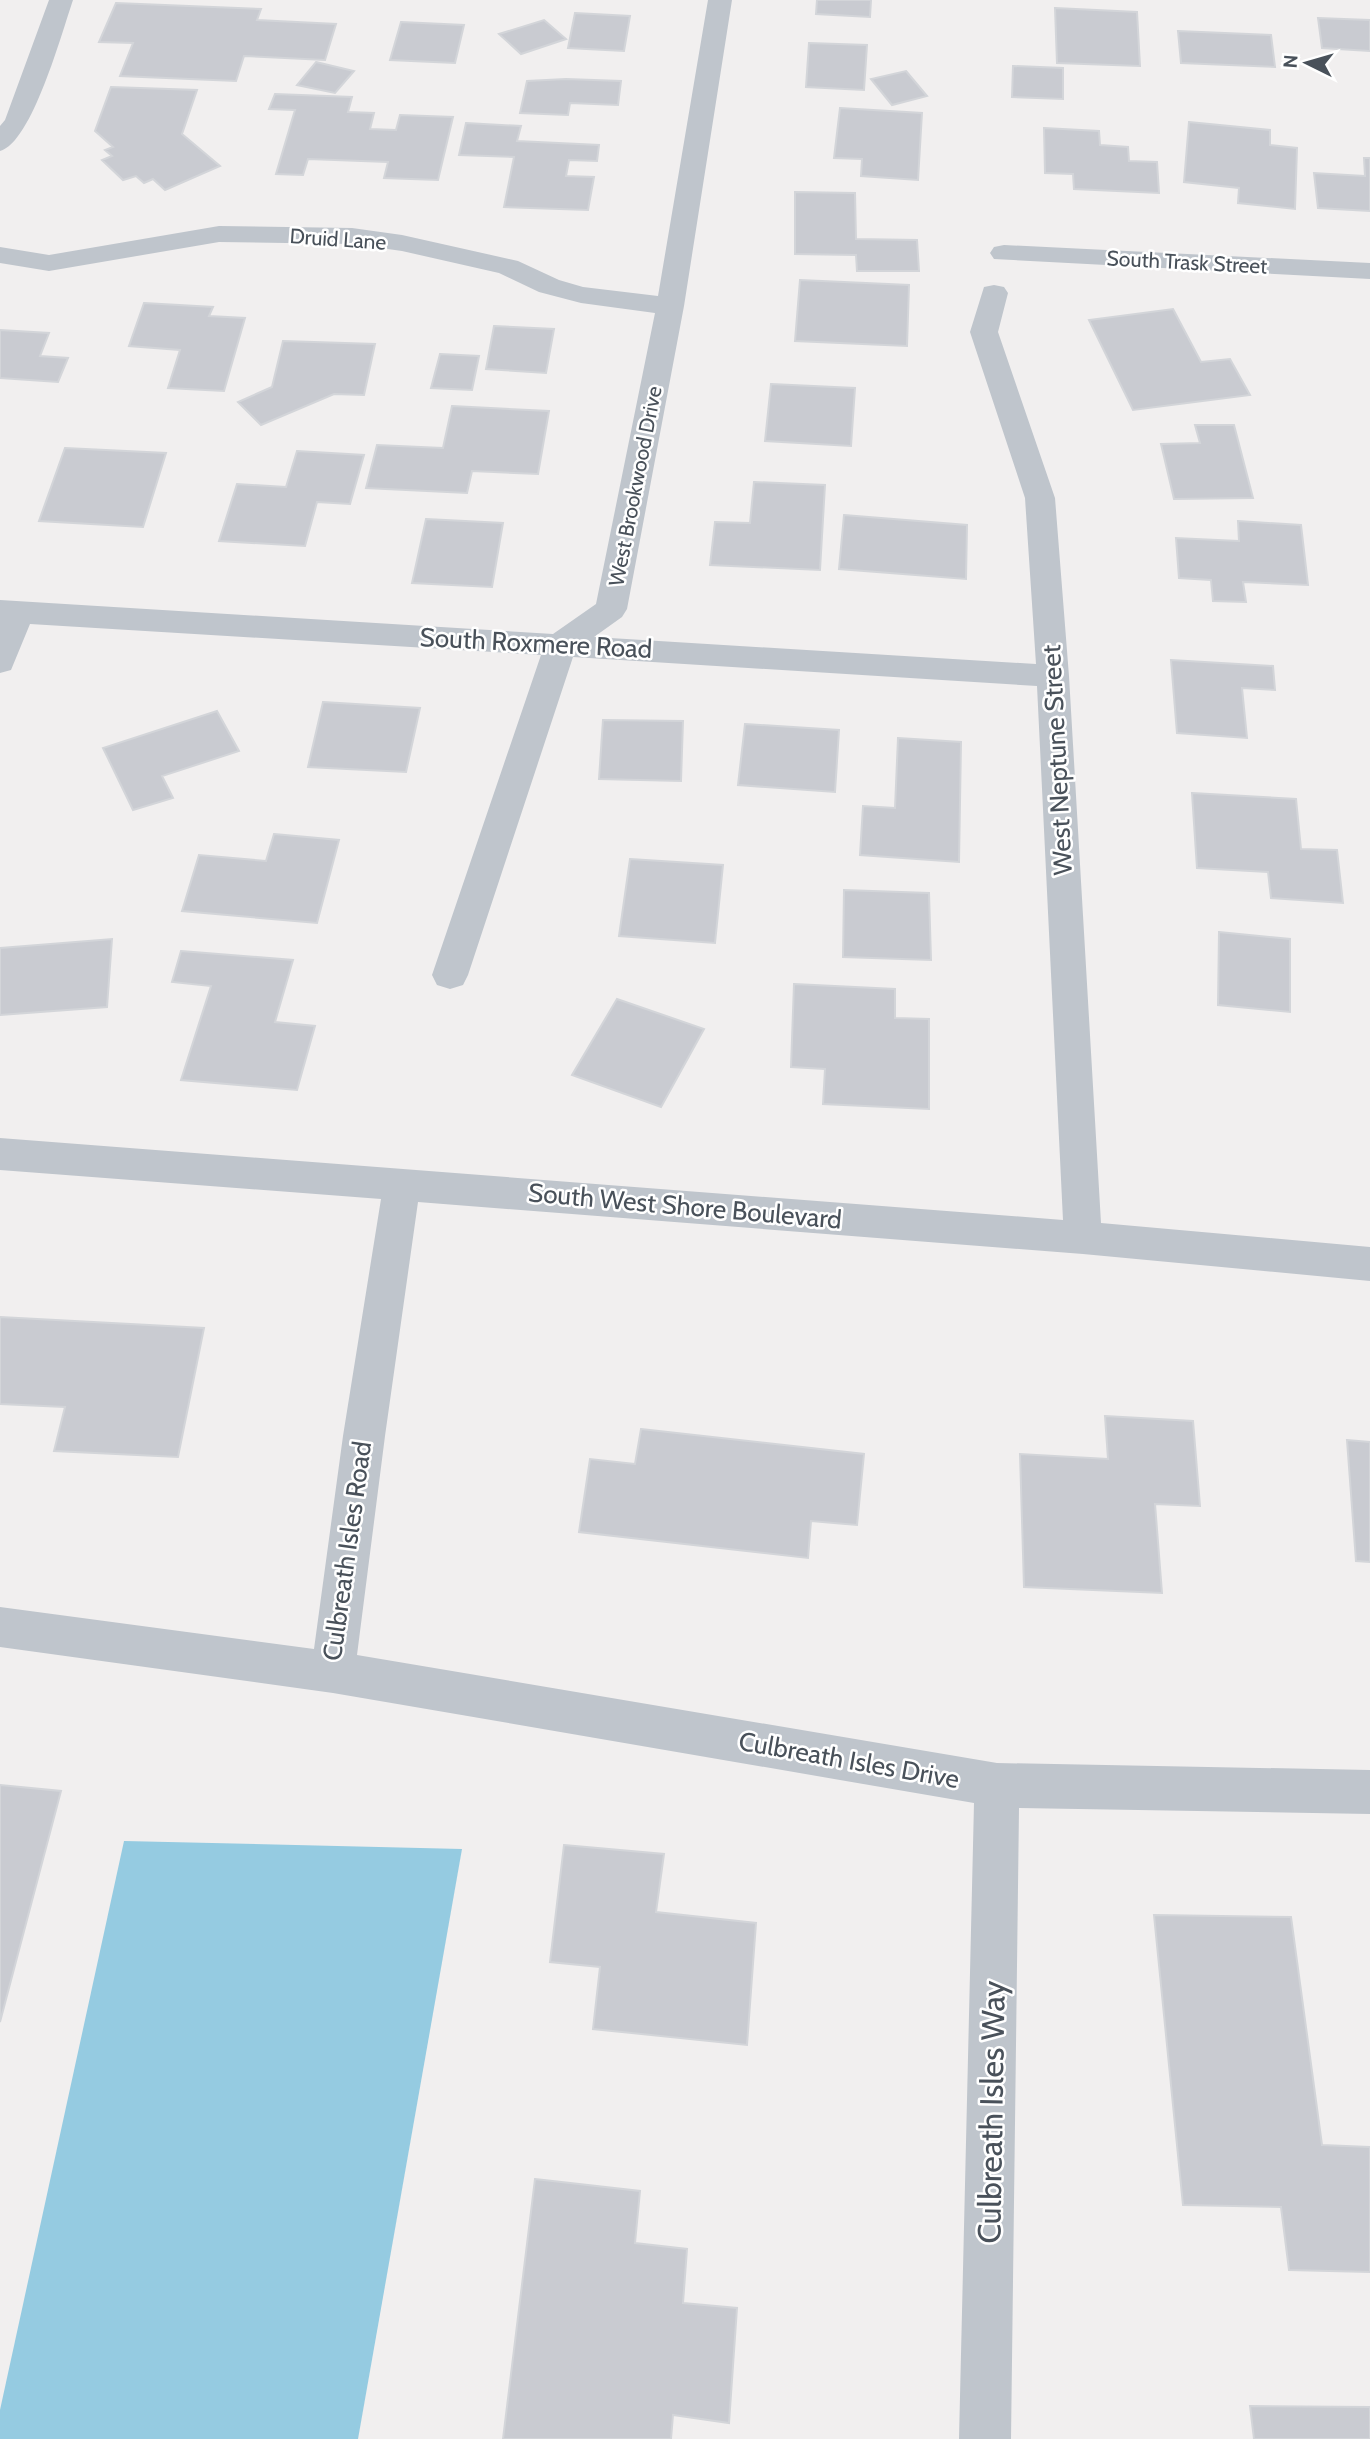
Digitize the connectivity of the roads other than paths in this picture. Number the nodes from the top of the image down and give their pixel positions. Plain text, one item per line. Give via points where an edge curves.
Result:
1 (61, 0) edge
2 (720, 0) edge
3 (0, 143) edge
4 (1004, 253) dead end
5 (0, 255) edge
6 (1370, 271) edge
7 (994, 293) dead end
8 (670, 306) junction
9 (9, 611) edge
10 (561, 644) junction
11 (0, 662) edge
12 (1053, 676) junction
13 (450, 975) dead end
14 (0, 1154) edge
15 (402, 1184) junction
16 (1083, 1238) junction
17 (1370, 1264) edge
18 (0, 1627) edge
19 (333, 1672) junction
20 (997, 1785) junction
21 (1370, 1792) edge
22 (985, 2439) edge

1 - 3 street via 17,121
2 - 8 street, West Brookwood Drive
4 - 6 street, South Trask Street
5 - 8 street, Druid Lane via 50,263 219,234 352,236 508,267 581,295
7 - 12 street, West Neptune Street via 984,332 1040,498
8 - 10 street, West Brookwood Drive via 611,609
9 - 10 street, South Roxmere Road
9 - 11 street, South Roxmere Road
10 - 12 street, South Roxmere Road
10 - 13 street
12 - 16 street, West Neptune Street
14 - 15 street, South West Shore Boulevard
15 - 16 street, South West Shore Boulevard
15 - 19 street, Culbreath Isles Road
16 - 17 street, South West Shore Boulevard
18 - 19 street, Culbreath Isles Road
19 - 20 street, Culbreath Isles Drive
20 - 21 street, Culbreath Isles Drive
20 - 22 street, Culbreath Isles Way

